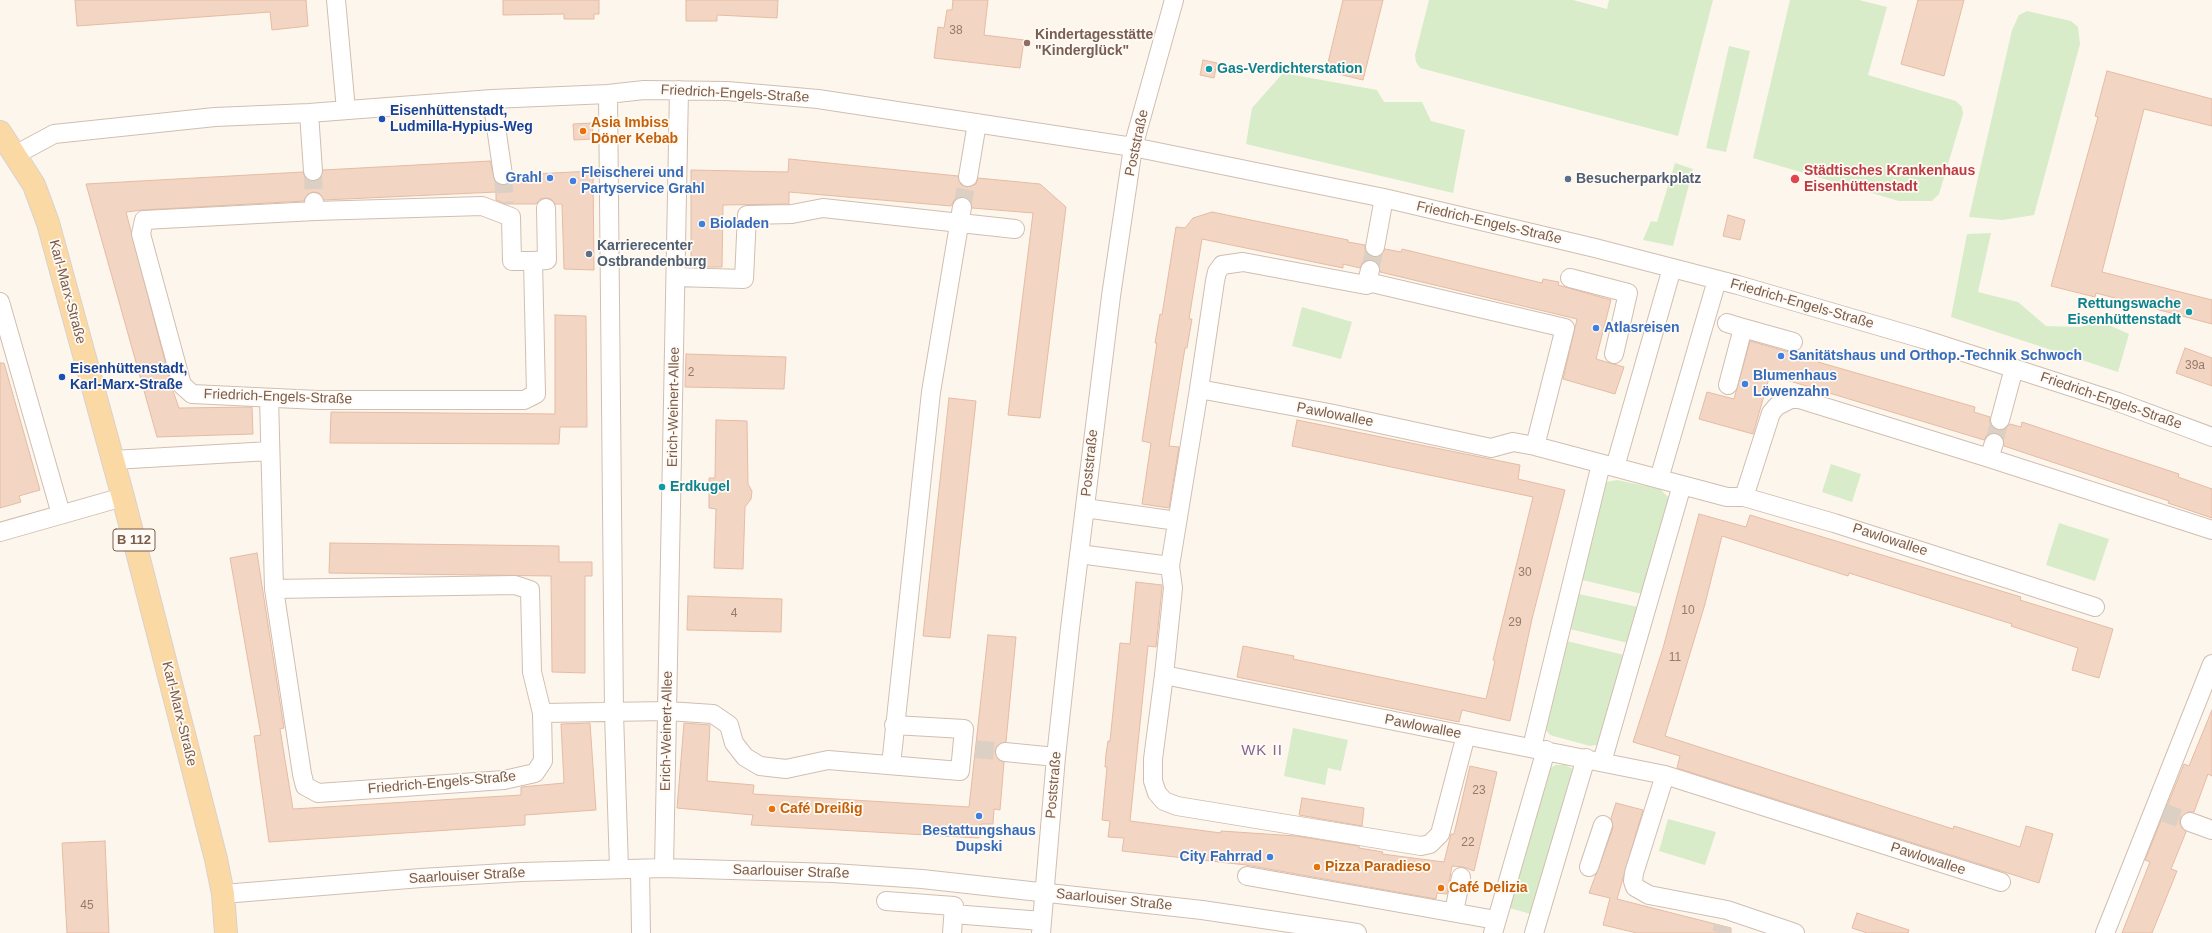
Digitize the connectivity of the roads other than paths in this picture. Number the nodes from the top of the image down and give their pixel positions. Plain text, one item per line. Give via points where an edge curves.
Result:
1 (336, 0) edge
2 (1174, 0) edge
3 (679, 90) junction
4 (608, 94) junction
5 (492, 99) junction
6 (346, 110) junction
7 (309, 114) junction
8 (977, 123) junction
9 (0, 132) edge
10 (1133, 147) junction
11 (15, 155) junction
12 (313, 171) tunnel mouth
13 (503, 175) tunnel mouth
14 (968, 177) tunnel mouth
15 (1384, 198) junction
16 (546, 208) dead end
17 (961, 214) junction
18 (1015, 229) dead end
19 (1375, 247) tunnel mouth
20 (533, 261) junction
21 (1672, 268) junction
22 (676, 277) junction
23 (1570, 278) dead end
24 (1717, 280) junction
25 (0, 302) edge
26 (1793, 342) dead end
27 (1614, 354) dead end
28 (2014, 368) junction
29 (1728, 385) dead end
30 (1199, 389) junction
31 (269, 398) junction
32 (2000, 420) tunnel mouth
33 (2212, 437) edge
34 (1535, 446) junction
35 (270, 451) junction
36 (113, 460) junction
37 (1608, 466) junction
38 (1659, 479) junction
39 (1682, 485) junction
40 (123, 497) junction
41 (1744, 497) junction
42 (1085, 508) junction
43 (61, 514) junction
44 (1177, 521) junction
45 (2212, 530) edge
46 (0, 532) edge
47 (1079, 554) junction
48 (1170, 566) junction
49 (274, 589) junction
50 (2095, 608) dead end
51 (2212, 664) edge
52 (1164, 675) junction
53 (668, 711) junction
54 (614, 713) junction
55 (542, 714) junction
56 (894, 725) junction
57 (1466, 735) junction
58 (1539, 749) junction
59 (1005, 752) tunnel mouth
60 (1056, 757) junction
61 (1594, 760) junction
62 (891, 765) junction
63 (1666, 775) junction
64 (2190, 822) tunnel mouth
65 (1603, 825) dead end
66 (2212, 830) edge
67 (1590, 867) dead end
68 (664, 868) junction
69 (619, 869) junction
70 (640, 869) junction
71 (1247, 876) dead end
72 (1461, 877) dead end
73 (2001, 882) dead end
74 (1044, 893) junction
75 (222, 894) junction
76 (886, 901) dead end
77 (1454, 912) junction
78 (953, 914) junction
79 (1494, 926) edge
80 (1041, 927) edge
81 (226, 933) edge
82 (641, 933) edge
83 (952, 933) edge
84 (1357, 933) edge
85 (1534, 933) edge
86 (1795, 933) edge
87 (2105, 933) edge

1 - 6 street
2 - 10 street, Poststraße
3 - 4 street, Friedrich-Engels-Straße
3 - 8 street, Friedrich-Engels-Straße via 727,91 818,99
3 - 22 street, Erich-Weinert-Allee
4 - 5 street, Friedrich-Engels-Straße
4 - 54 street
5 - 6 street, Friedrich-Engels-Straße
5 - 13 street
6 - 7 street, Friedrich-Engels-Straße
7 - 11 street, Friedrich-Engels-Straße via 215,117 54,134
7 - 12 street
8 - 10 street, Friedrich-Engels-Straße
8 - 14 street
9 - 11 main road, Karl-Marx-Straße / B 112
10 - 15 street, Friedrich-Engels-Straße
10 - 42 street, Poststraße
11 - 36 main road, Karl-Marx-Straße / B 112 via 34,185 48,223
15 - 19 street
15 - 21 street, Friedrich-Engels-Straße
16 - 20 street, Friedrich-Engels-Straße via 547,260
17 - 18 street
17 - 22 street via 823,208 792,214 747,215 744,278
17 - 56 street via 932,392
20 - 31 street, Friedrich-Engels-Straße via 536,394 524,400
20 - 31 street, Friedrich-Engels-Straße via 512,261 511,217 505,209 482,206 315,207 144,220 141,234 182,385 192,394
21 - 24 street, Friedrich-Engels-Straße
21 - 37 street
22 - 53 street, Erich-Weinert-Allee
23 - 27 street via 1628,293
24 - 28 street, Friedrich-Engels-Straße
24 - 38 street
25 - 43 street
26 - 29 street via 1735,326
28 - 32 street
28 - 33 street, Friedrich-Engels-Straße via 2130,406
30 - 34 street, Pawlowallee via 1329,413 1491,448 1513,442
30 - 34 street via 1215,281 1222,265 1243,262 1368,277 1372,283 1565,328
30 - 44 street
31 - 35 street
34 - 37 street, Pawlowallee
35 - 36 street
35 - 49 street
36 - 40 main road, Karl-Marx-Straße / B 112
37 - 38 street, Pawlowallee
37 - 58 street
38 - 39 street, Pawlowallee
39 - 41 street, Pawlowallee via 1726,497
39 - 61 street
40 - 43 street
40 - 75 main road, Karl-Marx-Straße / B 112 via 216,860
41 - 45 street via 1771,413 1777,406 1791,399 1992,450
41 - 50 street, Pawlowallee via 1855,529
42 - 44 street
42 - 47 street, Poststraße
43 - 46 street
44 - 48 street
47 - 48 street
47 - 60 street, Poststraße
48 - 52 street via 1173,588
49 - 55 street, Friedrich-Engels-Straße via 514,585 530,590 532,672
49 - 55 street, Friedrich-Engels-Straße via 302,774 305,786 318,793 504,780 535,773 543,761
51 - 87 street via 2158,810
52 - 57 street, Pawlowallee
52 - 57 street via 1153,759 1153,781 1157,793 1164,800 1177,806 1421,846 1430,844 1440,834
53 - 54 street
53 - 62 street via 713,714 729,725 734,743 745,757 760,766 786,769 828,760
53 - 68 street, Erich-Weinert-Allee
54 - 55 street
54 - 69 street
56 - 62 street
56 - 62 street via 964,729 969,748 960,771
57 - 58 street, Pawlowallee
58 - 61 street, Pawlowallee
58 - 79 street
59 - 60 street
60 - 74 street, Poststraße
61 - 63 street, Pawlowallee
61 - 85 street
63 - 73 street, Pawlowallee
63 - 86 street via 1634,873 1635,887 1649,895 1725,918
64 - 66 street
65 - 67 street
68 - 70 street, Saarlouiser Straße
68 - 74 street, Saarlouiser Straße via 833,873 922,879
69 - 70 street, Saarlouiser Straße
69 - 75 street, Saarlouiser Straße via 421,878
70 - 82 street
71 - 77 street
72 - 77 street
74 - 80 street, Poststraße
74 - 84 street, Saarlouiser Straße via 1202,910
75 - 81 main road, Karl-Marx-Straße / B 112
76 - 78 street via 954,906
77 - 79 street
78 - 80 street
78 - 83 street

